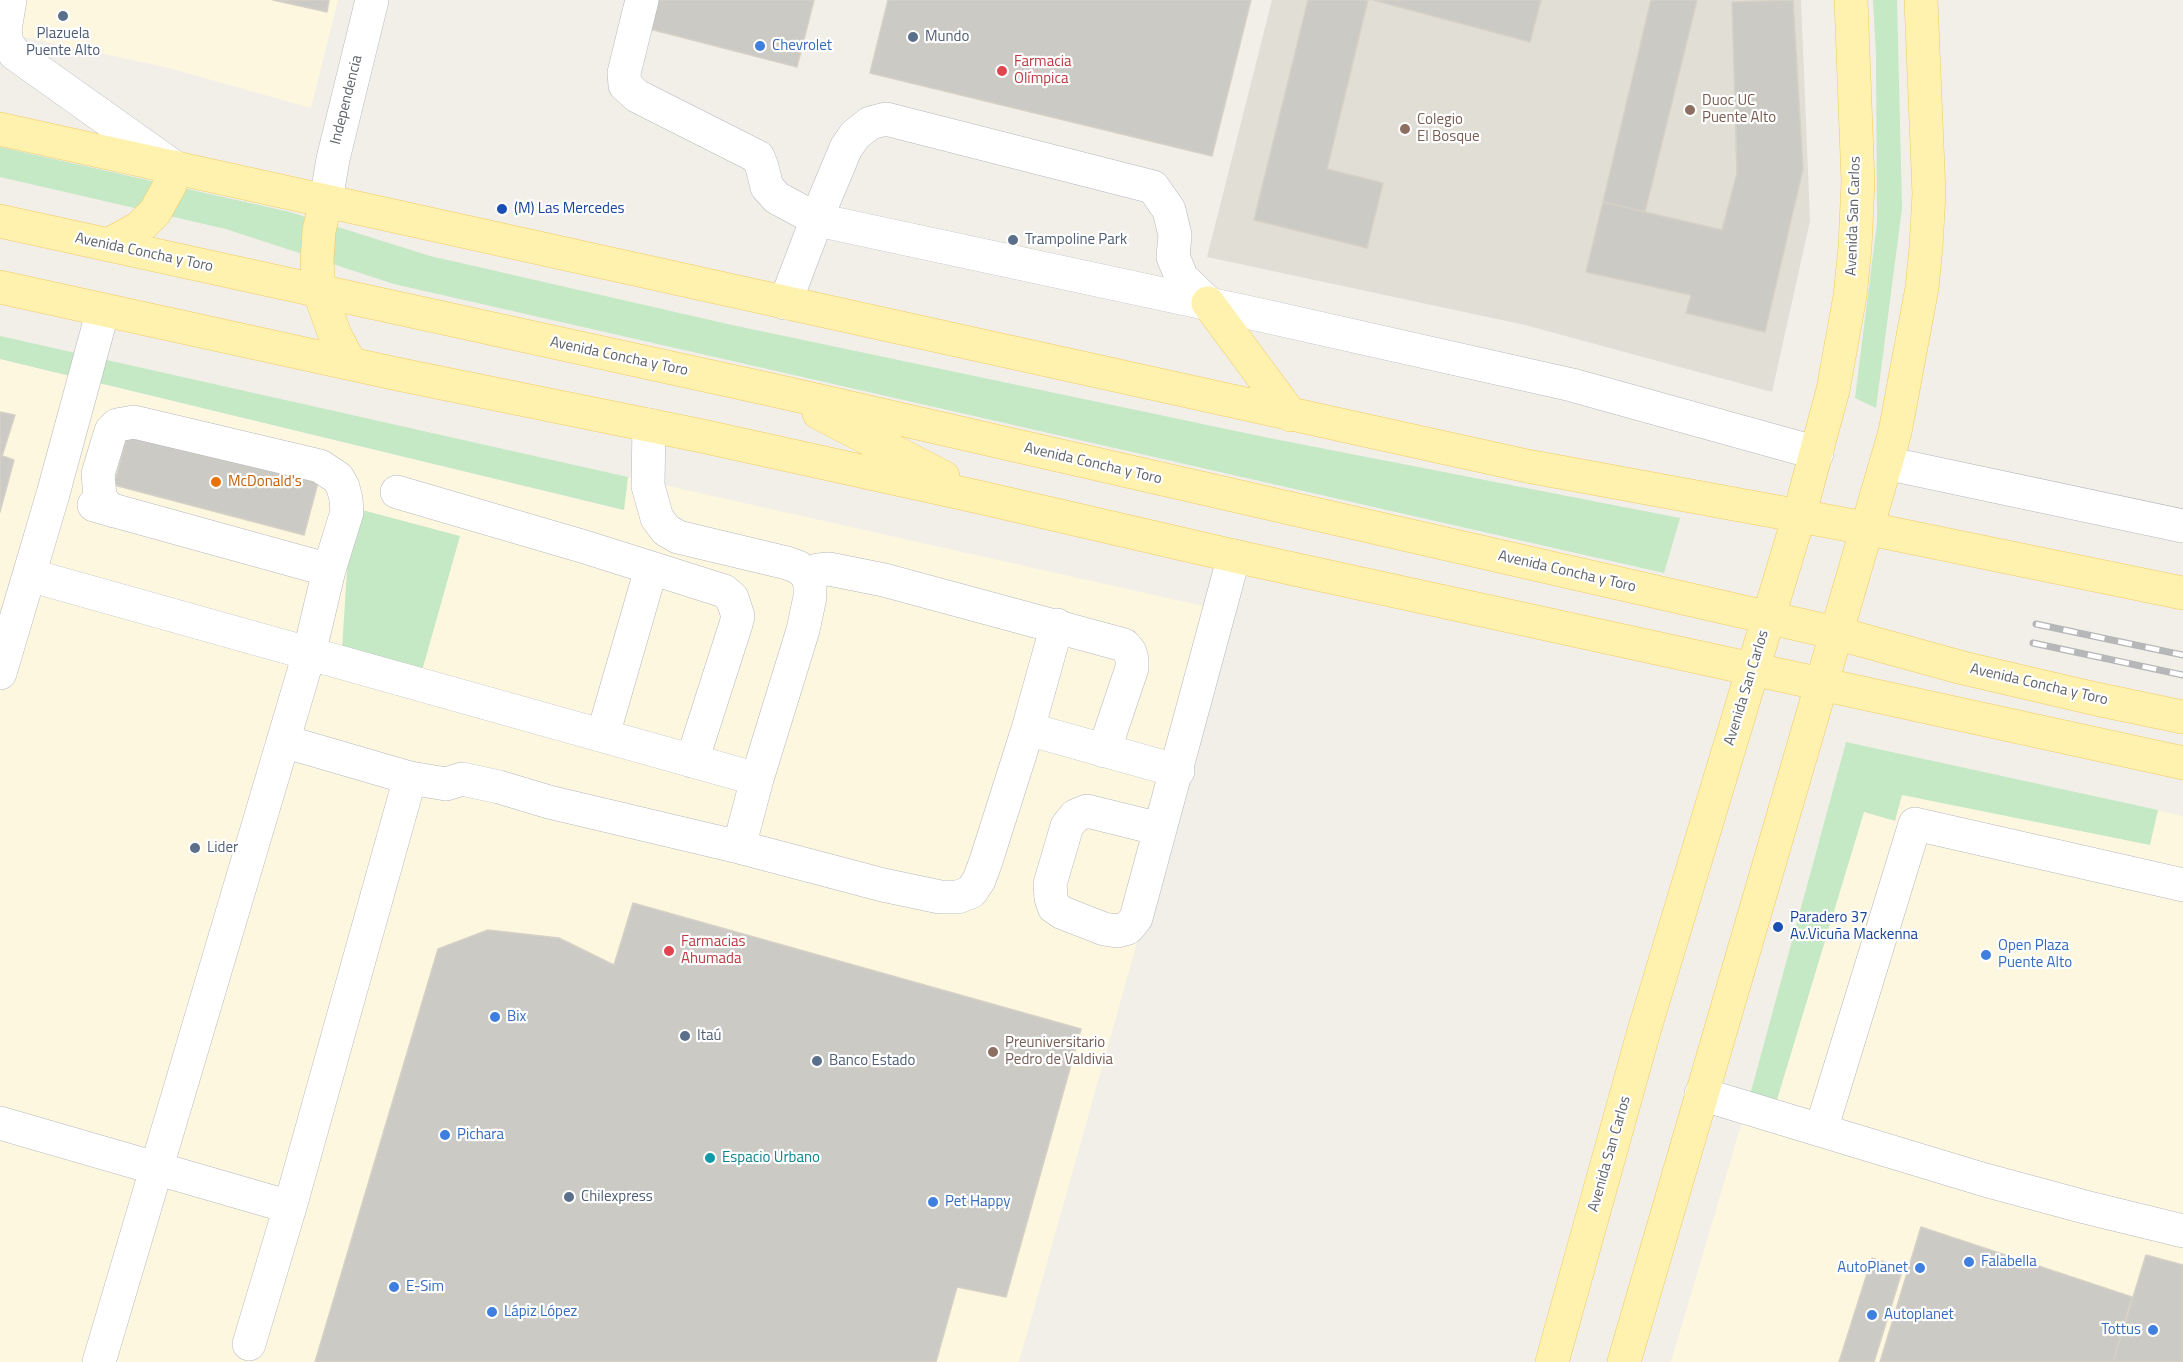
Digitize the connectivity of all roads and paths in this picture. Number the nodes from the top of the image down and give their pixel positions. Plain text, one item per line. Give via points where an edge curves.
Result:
1 (10, 0) edge
2 (372, 0) edge
3 (642, 0) edge
4 (1851, 0) edge
5 (1921, 0) edge
6 (12, 59) edge
7 (0, 129) edge
8 (174, 167) junction
9 (326, 201) junction
10 (818, 220) junction
11 (0, 221) edge
12 (108, 245) junction
13 (0, 287) edge
14 (319, 291) junction
15 (785, 303) junction
16 (1208, 303) junction
17 (104, 310) junction
18 (350, 363) junction
19 (777, 391) junction
20 (1291, 415) junction
21 (649, 425) junction
22 (1817, 453) junction
23 (1886, 463) junction
24 (397, 492) dead end
25 (53, 494) junction
26 (983, 498) junction
27 (114, 511) junction
28 (1799, 516) junction
29 (2183, 526) edge
30 (1865, 528) junction
31 (1234, 556) junction
32 (651, 569) junction
33 (329, 570) junction
34 (29, 575) junction
35 (807, 575) junction
36 (2183, 593) edge
37 (1769, 618) junction
38 (1057, 626) junction
39 (1836, 633) junction
40 (309, 654) junction
41 (1753, 668) junction
42 (0, 673) edge
43 (1821, 683) junction
44 (2183, 717) edge
45 (1028, 729) junction
46 (603, 735) junction
47 (283, 741) junction
48 (1104, 751) junction
49 (693, 761) junction
50 (2183, 763) edge
51 (1178, 771) junction
52 (410, 778) junction
53 (757, 779) junction
54 (1160, 829) dead end
55 (739, 847) junction
56 (2183, 885) edge
57 (1701, 1094) junction
58 (0, 1123) edge
59 (1821, 1130) junction
60 (157, 1169) junction
61 (290, 1207) junction
62 (2183, 1231) edge
63 (249, 1344) dead end
64 (99, 1362) edge
65 (1552, 1362) edge
66 (1624, 1362) edge

1 - 6 street via 5,30 7,43 15,54
2 - 9 street, Independencia
3 - 10 street via 624,73 625,85 637,96 758,157 767,187 777,198
4 - 22 main road, Avenida San Carlos via 1858,182 1855,247 1842,346
5 - 23 main road via 1929,194 1926,247 1905,383
6 - 8 street
7 - 8 main road
8 - 9 main road
8 - 12 main road via 171,183 155,212 139,228
9 - 14 main road via 319,231
9 - 15 main road
10 - 15 street
10 - 16 street
10 - 16 street via 846,148 870,123 886,119 1153,187 1169,210 1175,235 1173,256 1182,278
11 - 12 main road, Avenida Concha y Toro
12 - 14 main road, Avenida Concha y Toro
13 - 17 main road
14 - 18 main road
14 - 19 main road, Avenida Concha y Toro
15 - 20 main road
16 - 20 main road
16 - 22 street via 1572,385
17 - 18 main road
17 - 25 street
18 - 21 main road
19 - 26 main road
19 - 37 main road, Avenida Concha y Toro
20 - 28 main road via 1538,469
21 - 26 main road
21 - 35 street via 648,486 657,518 666,530 678,537 798,567
22 - 28 main road, Avenida San Carlos
23 - 29 street
23 - 30 main road
24 - 32 street
25 - 27 street
25 - 34 street
26 - 31 main road
27 - 33 street
27 - 33 street via 100,496 98,474 111,431 125,422 320,466 338,478 346,499 346,512
28 - 30 main road
28 - 37 main road, Avenida San Carlos
30 - 36 main road
30 - 39 main road
31 - 41 main road
31 - 51 street
32 - 46 street
32 - 49 street via 724,591 736,606 736,624
33 - 40 street
34 - 40 street
34 - 42 street
35 - 38 street via 829,569
35 - 53 street via 810,597 803,630
37 - 39 main road, Avenida Concha y Toro
37 - 41 main road, Avenida San Carlos
38 - 45 street
38 - 48 street via 1116,642 1130,652 1132,668
39 - 43 main road
39 - 44 main road, Avenida Concha y Toro via 1963,668
40 - 46 street
40 - 47 street
41 - 43 main road
41 - 65 main road, Avenida San Carlos via 1644,1031
43 - 50 main road
43 - 57 main road
45 - 48 street
45 - 55 street via 979,880 971,892 940,897
46 - 49 street
47 - 52 street
47 - 60 street
48 - 51 street
49 - 53 street
51 - 54 street
52 - 55 street via 446,784 462,779
52 - 61 street
53 - 55 street
56 - 59 street via 1915,824
57 - 59 street
57 - 66 main road
58 - 60 street
59 - 62 street via 1984,1180
60 - 61 street
60 - 64 street
61 - 63 street

